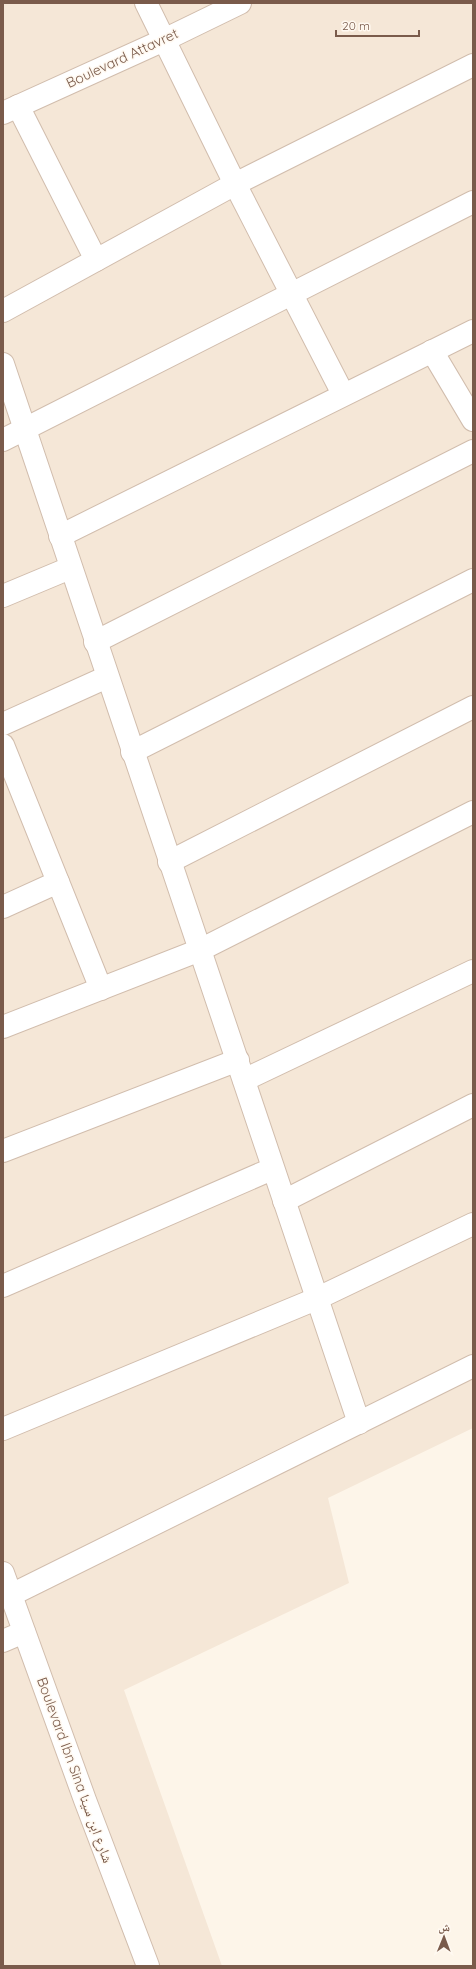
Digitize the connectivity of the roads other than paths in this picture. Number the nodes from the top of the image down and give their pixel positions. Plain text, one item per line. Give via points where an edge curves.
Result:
1 (146, 3) edge
2 (240, 3) edge
3 (164, 40) junction
4 (473, 65) edge
5 (11, 109) edge
6 (235, 184) junction
7 (473, 202) edge
8 (96, 260) junction
9 (291, 294) junction
10 (3, 311) edge
11 (473, 331) edge
12 (432, 351) junction
13 (3, 364) edge
14 (343, 394) junction
15 (473, 420) edge
16 (24, 430) junction
17 (3, 440) edge
18 (473, 451) edge
19 (60, 536) junction
20 (70, 568) junction
21 (473, 580) edge
22 (3, 596) edge
23 (95, 642) junction
24 (107, 677) junction
25 (473, 707) edge
26 (3, 724) edge
27 (3, 745) edge
28 (132, 752) junction
29 (473, 812) edge
30 (169, 862) junction
31 (58, 882) junction
32 (3, 907) edge
33 (200, 950) junction
34 (473, 971) edge
35 (101, 989) junction
36 (3, 1027) edge
37 (241, 1070) junction
38 (473, 1105) edge
39 (3, 1151) edge
40 (272, 1169) junction
41 (284, 1201) junction
42 (473, 1224) edge
43 (3, 1286) edge
44 (316, 1299) junction
45 (473, 1366) edge
46 (359, 1423) junction
47 (3, 1429) edge
48 (3, 1573) edge
49 (11, 1595) junction
50 (24, 1632) junction
51 (3, 1641) edge
52 (148, 1966) edge

1 - 3 street
2 - 3 street, Boulevard Attavret
3 - 5 street, Boulevard Attavret
3 - 6 street
4 - 6 street
5 - 8 street
6 - 8 street
6 - 9 street
7 - 9 street
8 - 10 street
9 - 14 street
9 - 16 street
11 - 12 street
12 - 14 street
12 - 15 street
13 - 16 street
14 - 19 street
16 - 17 street
16 - 19 street
18 - 23 street
19 - 20 street
20 - 22 street
20 - 23 street
21 - 28 street
23 - 24 street
24 - 26 street
24 - 28 street
25 - 30 street
27 - 31 street
28 - 30 street
29 - 33 street
30 - 33 street
31 - 32 street
31 - 35 street
33 - 35 street
33 - 37 street
34 - 37 street
35 - 36 street
37 - 39 street
37 - 40 street
38 - 41 street
40 - 41 street
40 - 43 street
41 - 44 street
42 - 44 street
44 - 46 street
44 - 47 street
45 - 46 street
46 - 49 street
48 - 49 street, Boulevard Ibn Sina شارع ابن سينا
49 - 50 street, Boulevard Ibn Sina شارع ابن سينا
50 - 51 street
50 - 52 street, Boulevard Ibn Sina شارع ابن سينا

